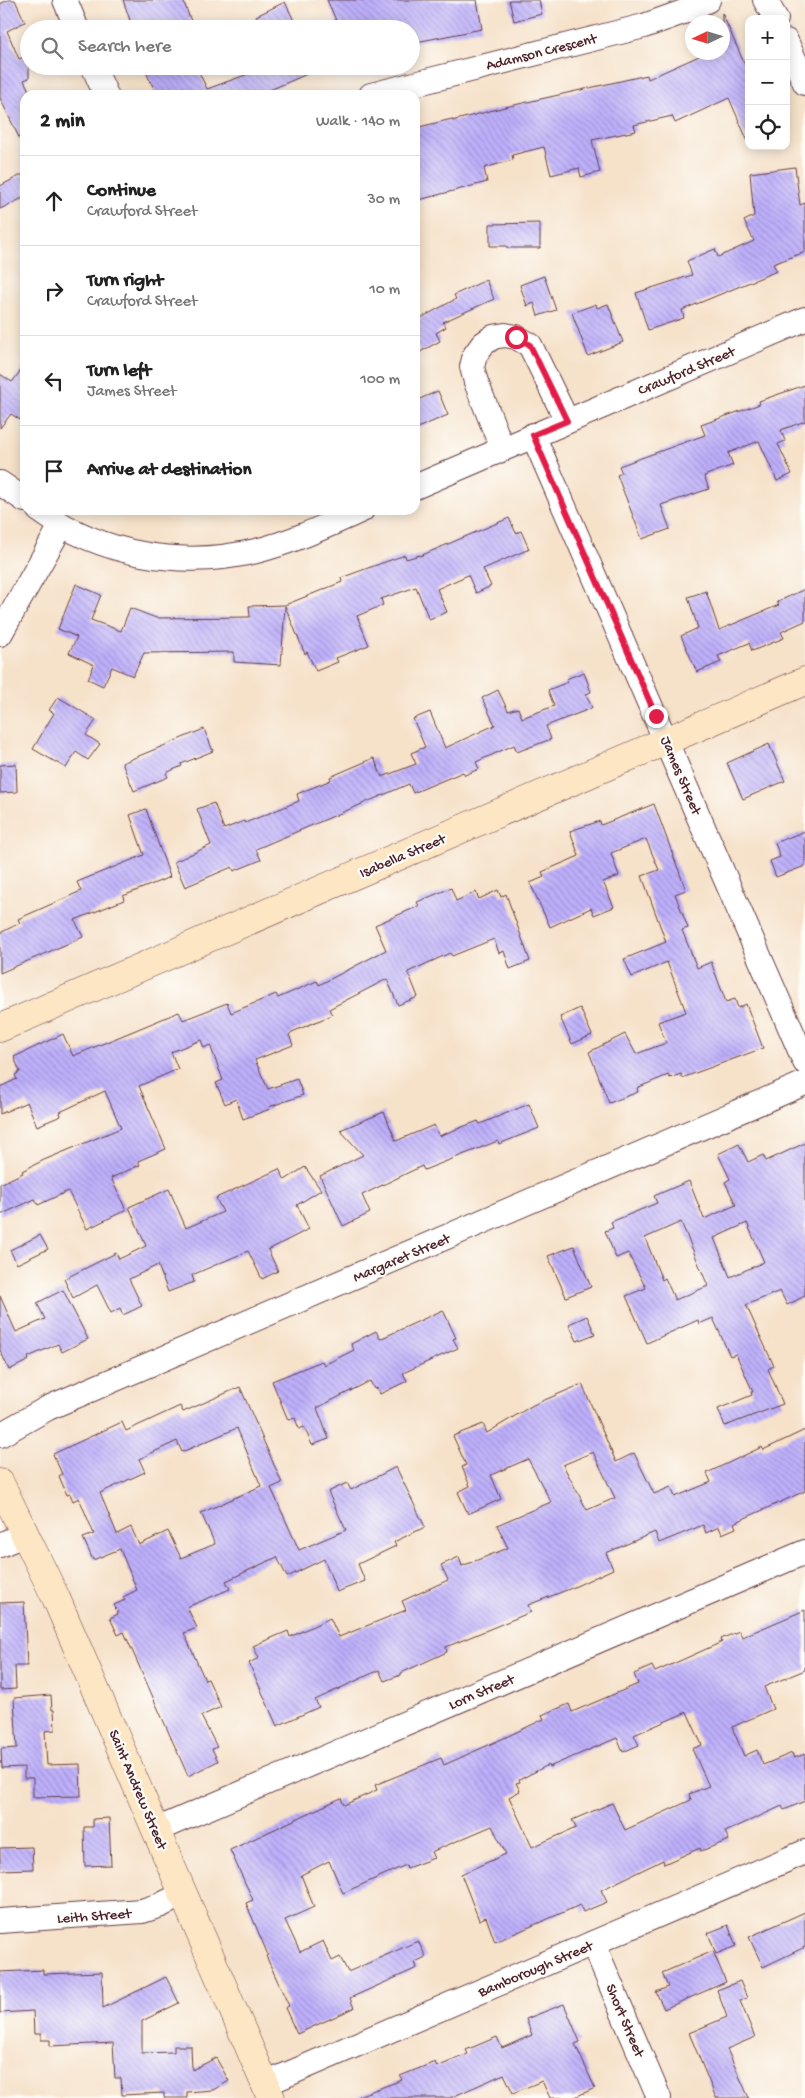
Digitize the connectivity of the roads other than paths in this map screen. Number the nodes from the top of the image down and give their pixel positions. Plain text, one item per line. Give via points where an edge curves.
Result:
1 (65, 0) edge
2 (708, 0) edge
3 (765, 0) edge
4 (774, 15) edge
5 (74, 20) edge
6 (790, 50) edge
7 (97, 75) edge
8 (805, 83) edge
9 (104, 90) edge
10 (390, 90) edge
11 (805, 319) edge
12 (567, 421) junction
13 (533, 435) junction
14 (502, 448) junction
15 (0, 482) edge
16 (420, 485) edge
17 (20, 496) edge
18 (46, 515) edge
19 (351, 515) edge
20 (61, 526) junction
21 (0, 634) edge
22 (805, 682) edge
23 (667, 741) junction
24 (0, 1028) edge
25 (805, 1062) edge
26 (805, 1084) edge
27 (0, 1435) edge
28 (0, 1483) edge
29 (25, 1534) junction
30 (0, 1545) edge
31 (805, 1552) edge
32 (156, 1830) junction
33 (805, 1852) edge
34 (183, 1894) junction
35 (0, 1921) edge
36 (593, 1943) junction
37 (268, 2091) edge
38 (659, 2098) edge

1 - 5 street
2 - 10 street, Adamson Crescent via 644,26
3 - 4 street
6 - 8 street
7 - 9 street
11 - 12 street, Crawford Street
12 - 13 street, Crawford Street
12 - 14 street via 530,345 516,337 493,337 475,355 472,367
13 - 14 street, Crawford Street
13 - 23 street, James Street
14 - 16 street, Crawford Street
15 - 17 street
18 - 20 street
19 - 20 street via 265,549 202,558 173,559 122,550
20 - 21 street
22 - 23 street, Isabella Street
23 - 24 street, Isabella Street
23 - 25 street, James Street
26 - 27 street, Margaret Street via 48,1408
28 - 29 street, Saint Andrew Street
29 - 30 street
29 - 32 street, Saint Andrew Street
31 - 32 street, Lorn Street
32 - 34 street, Saint Andrew Street
33 - 36 street, Bamborough Street
34 - 35 street, Leith Street via 142,1912
34 - 37 street, Saint Andrew Street
36 - 37 street, Bamborough Street
36 - 38 street, Short Street

